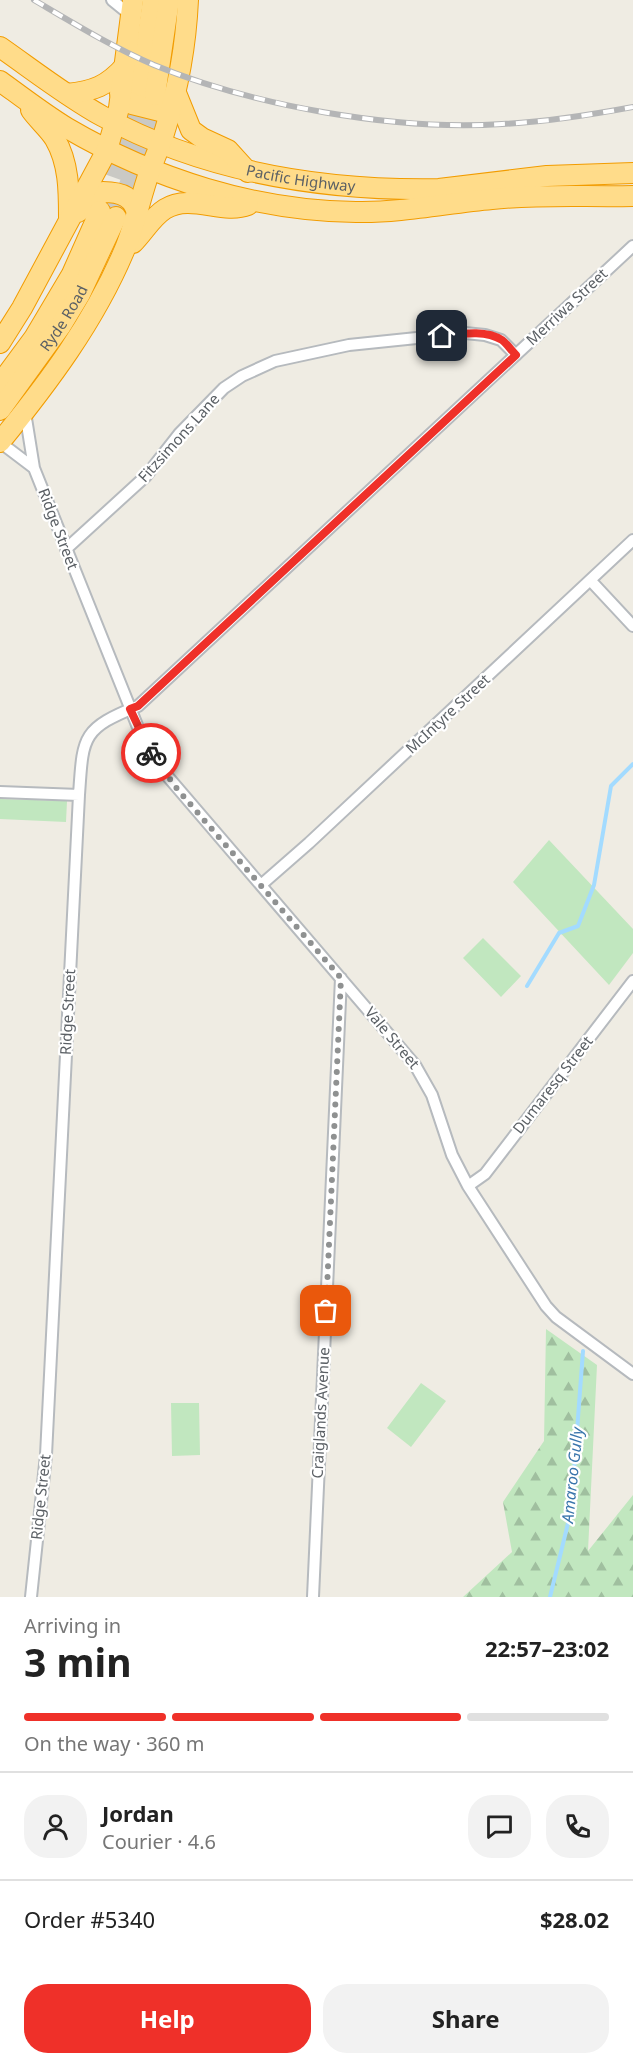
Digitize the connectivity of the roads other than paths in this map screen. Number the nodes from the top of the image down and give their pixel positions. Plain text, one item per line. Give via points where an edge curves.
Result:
1 (112, 0) edge
2 (153, 0) edge
3 (169, 0) edge
4 (188, 0) edge
5 (133, 7) edge
6 (0, 47) edge
7 (125, 66) junction
8 (0, 81) edge
9 (138, 92) junction
10 (176, 93) junction
11 (67, 94) junction
12 (20, 95) junction
13 (117, 123) junction
14 (161, 144) junction
15 (107, 150) junction
16 (151, 169) junction
17 (248, 172) junction
18 (633, 173) edge
19 (633, 196) edge
20 (256, 201) junction
21 (138, 216) junction
22 (69, 220) junction
23 (633, 246) edge
24 (123, 254) junction
25 (0, 343) edge
26 (516, 355) junction
27 (0, 384) edge
28 (0, 410) edge
29 (25, 412) junction
30 (0, 444) edge
31 (34, 468) junction
32 (633, 540) edge
33 (66, 549) junction
34 (591, 580) junction
35 (633, 626) edge
36 (130, 709) junction
37 (0, 792) edge
38 (79, 795) junction
39 (261, 885) junction
40 (341, 978) junction
41 (633, 981) edge
42 (468, 1186) junction
43 (633, 1374) edge
44 (31, 1597) edge
45 (313, 1597) edge

1 - 5 street via 128,13
2 - 9 highway
3 - 9 highway
4 - 10 highway
5 - 7 highway
6 - 11 highway, Pacific Highway
7 - 9 highway
7 - 11 highway via 103,85
8 - 12 highway, Pacific Highway
9 - 10 highway via 132,104 160,111 167,108
9 - 13 highway
10 - 14 highway
10 - 17 highway via 191,130 228,150
11 - 13 highway, Pacific Highway
12 - 15 highway, Pacific Highway
12 - 22 highway via 55,139 69,183
13 - 14 highway, Pacific Highway
13 - 15 highway
14 - 16 highway
14 - 17 highway, Pacific Highway
15 - 16 highway, Pacific Highway
15 - 22 highway
16 - 20 highway, Pacific Highway
16 - 21 highway
17 - 18 highway, Pacific Highway via 322,184 417,189
19 - 20 highway, Pacific Highway via 494,199 357,212 288,208
20 - 24 highway via 239,208 198,203 166,208
21 - 22 highway via 130,199 117,192 104,192
21 - 24 highway
22 - 25 highway
23 - 26 street, Merriwa Street
24 - 29 highway via 81,333
26 - 33 street, Fitzsimons Lane via 501,340 465,333 349,345 275,361 224,388 179,434 146,476
26 - 36 street, Merriwa Street via 147,698
27 - 28 highway, Ryde Road via 34,338 108,214 80,294 39,359
29 - 30 highway
29 - 31 street, Ridge Street
30 - 31 street, Ridge Street
31 - 33 street, Ridge Street
32 - 34 street, McIntyre Street
33 - 36 street, Ridge Street
34 - 35 street
34 - 39 street, McIntyre Street
36 - 38 street, Ridge Street via 97,726 88,737 82,750
36 - 39 street, Vale Street via 157,764
37 - 38 street
38 - 44 street, Ridge Street via 46,1455
39 - 40 street, Vale Street
40 - 42 street, Vale Street via 425,1080 452,1155
40 - 45 street, Craiglands Avenue
41 - 42 street, Dumaresq Street via 485,1174
42 - 43 street, Vale Street via 536,1293 556,1317

